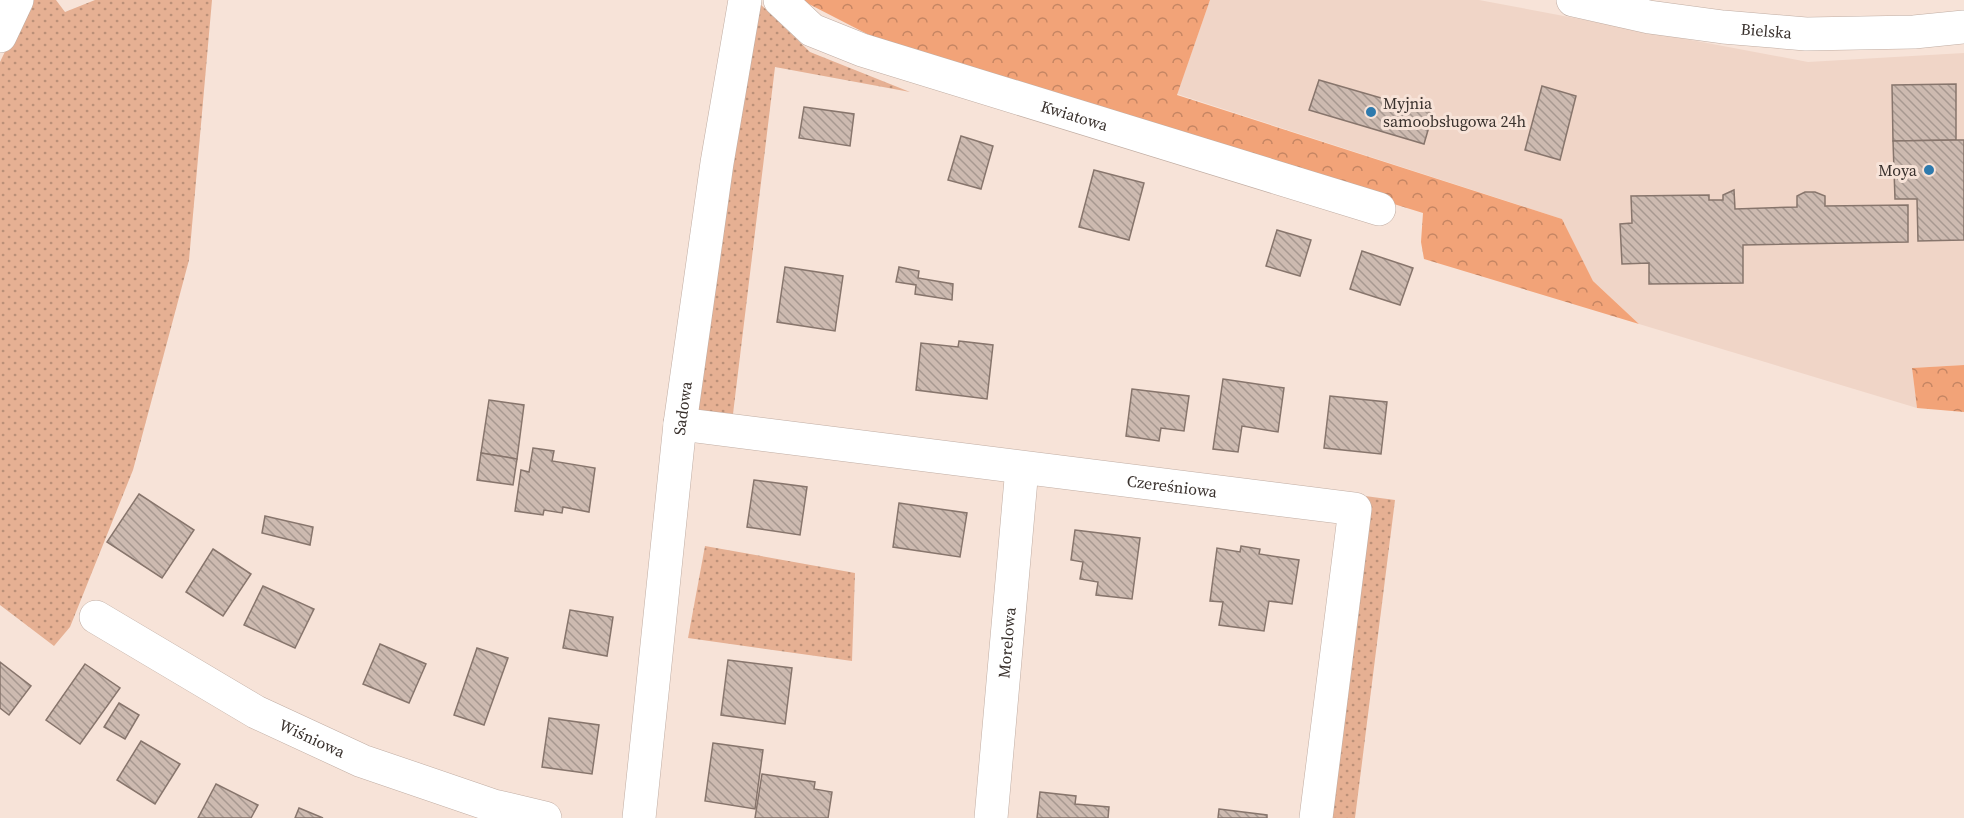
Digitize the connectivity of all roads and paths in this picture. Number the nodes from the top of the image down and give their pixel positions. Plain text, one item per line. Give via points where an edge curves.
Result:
1 (17, 0) edge
2 (746, 0) edge
3 (780, 0) edge
4 (1573, 0) edge
5 (1964, 27) edge
6 (0, 36) edge
7 (1379, 209) dead end
8 (680, 424) junction
9 (1022, 468) junction
10 (96, 617) dead end
11 (545, 818) edge
12 (639, 818) edge
13 (991, 818) edge
14 (1316, 818) edge

1 - 6 street
2 - 8 street, Sadowa via 717,163
3 - 7 street, Kwiatowa via 812,30 862,50
4 - 5 street, Bielska via 1649,17 1806,34
8 - 9 street, Czereśniowa
8 - 12 street, Sadowa
9 - 13 street, Morelowa
9 - 14 street, Czereśniowa via 1356,509
10 - 11 street, Wiśniowa via 256,712 362,761 494,806

